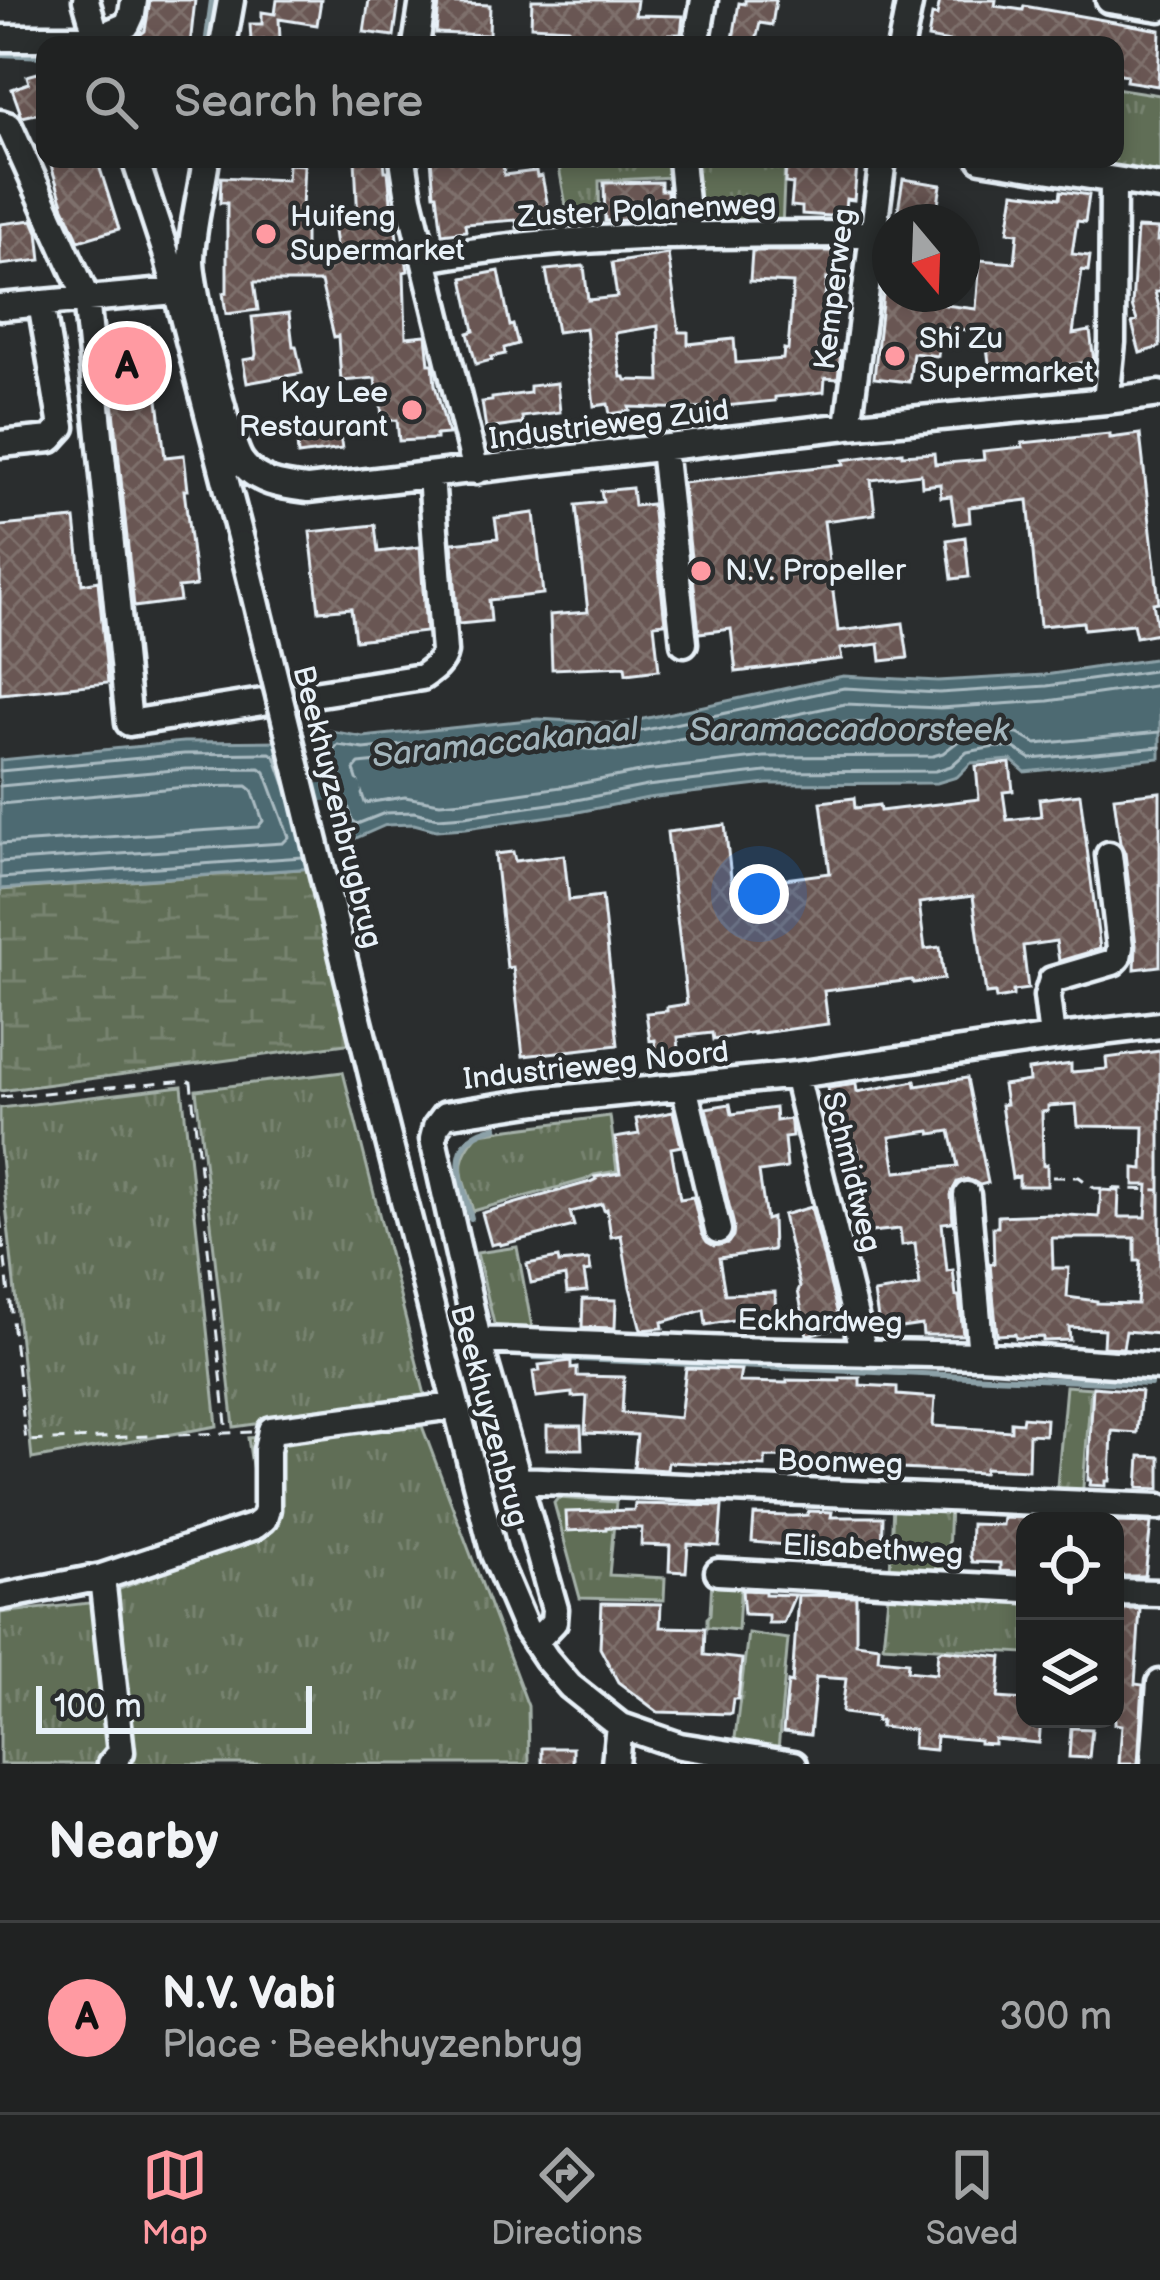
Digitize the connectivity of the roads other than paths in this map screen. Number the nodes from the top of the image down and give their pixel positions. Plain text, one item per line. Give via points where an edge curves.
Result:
1 (86, 0) edge
2 (134, 0) edge
3 (231, 0) edge
4 (423, 0) edge
5 (704, 0) edge
6 (910, 0) edge
7 (1108, 0) edge
8 (1160, 8) edge
9 (96, 36) edge
10 (108, 36) edge
11 (225, 36) edge
12 (417, 36) edge
13 (698, 36) edge
14 (903, 36) edge
15 (0, 38) edge
16 (36, 39) edge
17 (0, 123) edge
18 (139, 168) edge
19 (204, 168) edge
20 (404, 168) edge
21 (682, 168) edge
22 (882, 168) edge
23 (1035, 168) edge
24 (1113, 181) junction
25 (1160, 187) edge
26 (876, 204) edge
27 (688, 234) junction
28 (872, 234) joint
29 (426, 259) junction
30 (179, 261) junction
31 (86, 297) junction
32 (185, 300) junction
33 (41, 303) junction
34 (0, 307) edge
35 (1160, 394) edge
36 (1106, 401) junction
37 (848, 426) junction
38 (0, 443) edge
39 (663, 448) junction
40 (476, 471) junction
41 (431, 476) junction
42 (684, 644) dead end
43 (1109, 855) dead end
44 (1160, 1025) edge
45 (1052, 1038) junction
46 (796, 1075) junction
47 (374, 1083) joint
48 (684, 1087) junction
49 (968, 1195) dead end
50 (718, 1230) dead end
51 (478, 1340) junction
52 (864, 1352) junction
53 (981, 1354) junction
54 (1160, 1367) edge
55 (454, 1406) junction
56 (518, 1480) junction
57 (1160, 1507) edge
58 (718, 1572) dead end
59 (102, 1577) junction
60 (1016, 1589) edge
61 (1124, 1592) edge
62 (1160, 1593) edge
63 (0, 1597) edge
64 (535, 1642) junction
65 (1160, 1682) edge
66 (619, 1725) junction
67 (111, 1764) edge
68 (615, 1764) edge
69 (794, 1764) edge
70 (1154, 1764) edge

1 - 9 street
2 - 10 street via 127,25
3 - 11 street
4 - 12 street
5 - 13 street
6 - 14 street
7 - 8 street
15 - 16 street
17 - 31 street via 12,132
18 - 30 street
19 - 30 street
20 - 29 street
21 - 27 street
22 - 26 street, Kemperweg
23 - 24 street
24 - 25 street
24 - 36 street
27 - 28 street, Zuster Polanenweg
27 - 29 street, Zuster Polanenweg
28 - 37 street, Kemperweg
29 - 40 street
30 - 32 street
31 - 32 street
31 - 33 street
31 - 41 street via 128,723 431,671 445,652
32 - 41 street, Industrieweg Zuid via 242,464 273,485 308,489
32 - 47 street, Beekhuyzenbrugbrug, bridge
33 - 34 street
33 - 38 street via 62,427 51,439
35 - 36 street, Industrieweg Zuid
36 - 37 street, Industrieweg Zuid
37 - 39 street, Industrieweg Zuid
39 - 40 street, Industrieweg Zuid
39 - 42 street
40 - 41 street, Industrieweg Zuid
43 - 45 street via 1118,957 1052,980
44 - 45 street, Industrieweg Noord
45 - 46 street, Industrieweg Noord
46 - 48 street, Industrieweg Noord
46 - 52 street, Schmidtweg
47 - 55 street, Beekhuyzenbrug
48 - 50 street
48 - 51 street, Industrieweg Noord via 451,1112 440,1120 433,1139
49 - 53 street
51 - 52 street, Eckhardweg
51 - 56 street, Industrieweg Noord
52 - 53 street, Eckhardweg
53 - 54 street, Eckhardweg
55 - 59 street via 271,1430 260,1523
55 - 64 street, Beekhuyzenbrug via 494,1554
56 - 57 street, Boonweg
56 - 64 street, Industrieweg Noord via 555,1610
58 - 60 street, Elisabethweg
59 - 63 street
59 - 67 street via 121,1752
61 - 62 street
64 - 66 street, Beekhuyzenbrug via 570,1686
65 - 70 street
66 - 68 street
66 - 69 street, Beekhuyzenbrug via 680,1746

